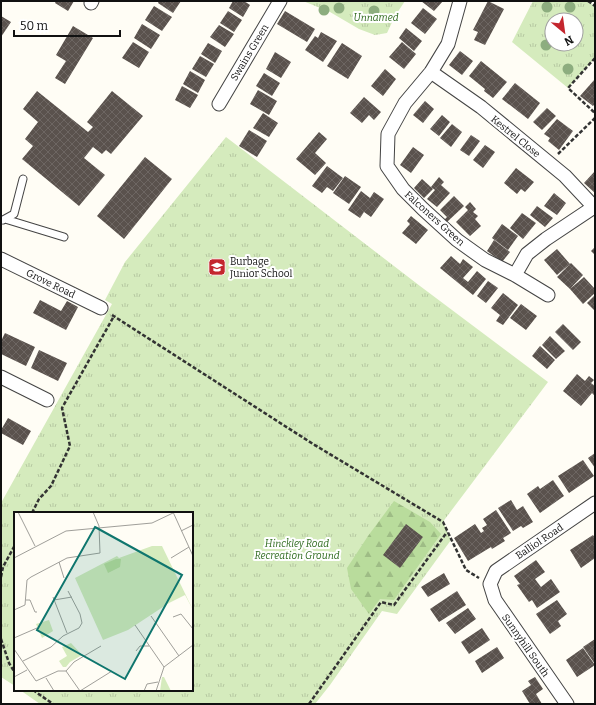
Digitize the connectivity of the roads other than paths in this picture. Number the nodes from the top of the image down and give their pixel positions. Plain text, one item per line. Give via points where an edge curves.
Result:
1 (280, 1) edge
2 (460, 1) edge
3 (431, 72) junction
4 (219, 104) dead end
5 (23, 179) dead end
6 (594, 207) edge
7 (3, 220) edge
8 (64, 237) dead end
9 (1, 259) edge
10 (515, 274) junction
11 (548, 295) dead end
12 (101, 308) road end
13 (1, 377) edge
14 (47, 400) dead end
15 (595, 503) edge
16 (490, 584) joint
17 (567, 704) edge

1 - 4 street, Swains Green
2 - 3 street, Falconers Green via 448,44
3 - 6 street, Kestrel Close via 481,107 550,163
3 - 10 street, Falconers Green via 405,103 388,134 387,166 403,189 457,240 485,260
5 - 7 lane via 14,214
6 - 10 street, Kestrel Close via 527,254
7 - 8 lane
9 - 12 street, Grove Road
10 - 11 street, Falconers Green
13 - 14 street
15 - 16 street, Balliol Road via 496,571
16 - 17 street, Sunnyhill South via 495,600

